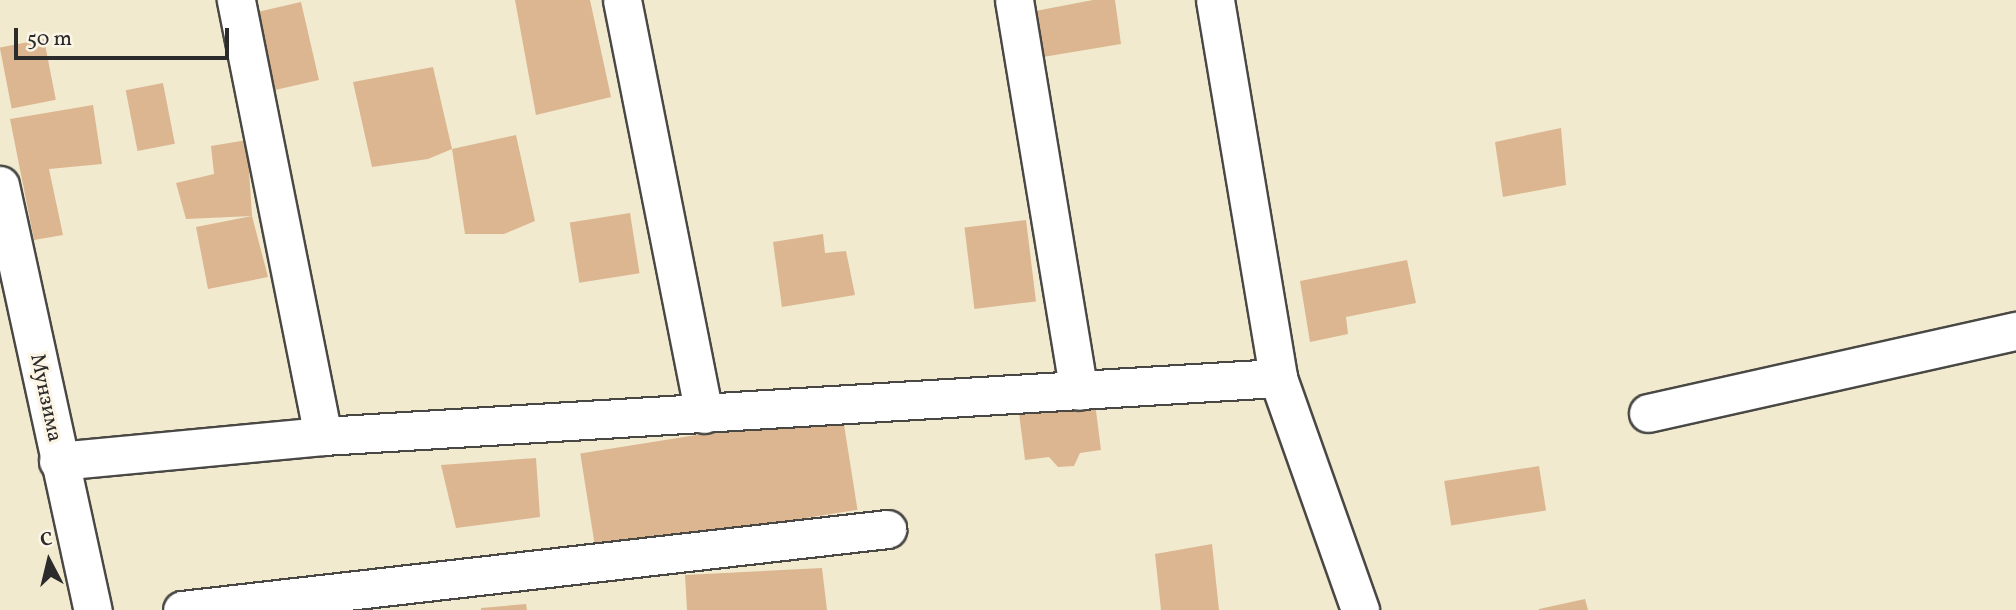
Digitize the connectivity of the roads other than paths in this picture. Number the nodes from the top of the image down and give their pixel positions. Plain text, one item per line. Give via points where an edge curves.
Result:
1 (236, 0) edge
2 (622, 0) edge
3 (1014, 0) edge
4 (1215, 0) edge
5 (0, 185) edge
6 (2016, 331) edge
7 (1278, 378) junction
8 (1079, 391) junction
9 (1647, 413) dead end
10 (704, 414) junction
11 (323, 436) junction
12 (58, 461) junction
13 (887, 529) dead end
14 (93, 610) edge
15 (182, 610) edge
16 (1360, 610) edge

1 - 11 street
2 - 10 street
3 - 8 street
4 - 7 street
5 - 12 street, Мунзима
6 - 9 street
7 - 8 street
7 - 16 street
8 - 10 street
10 - 11 street
11 - 12 street
12 - 14 street, Мунзима
13 - 15 street

